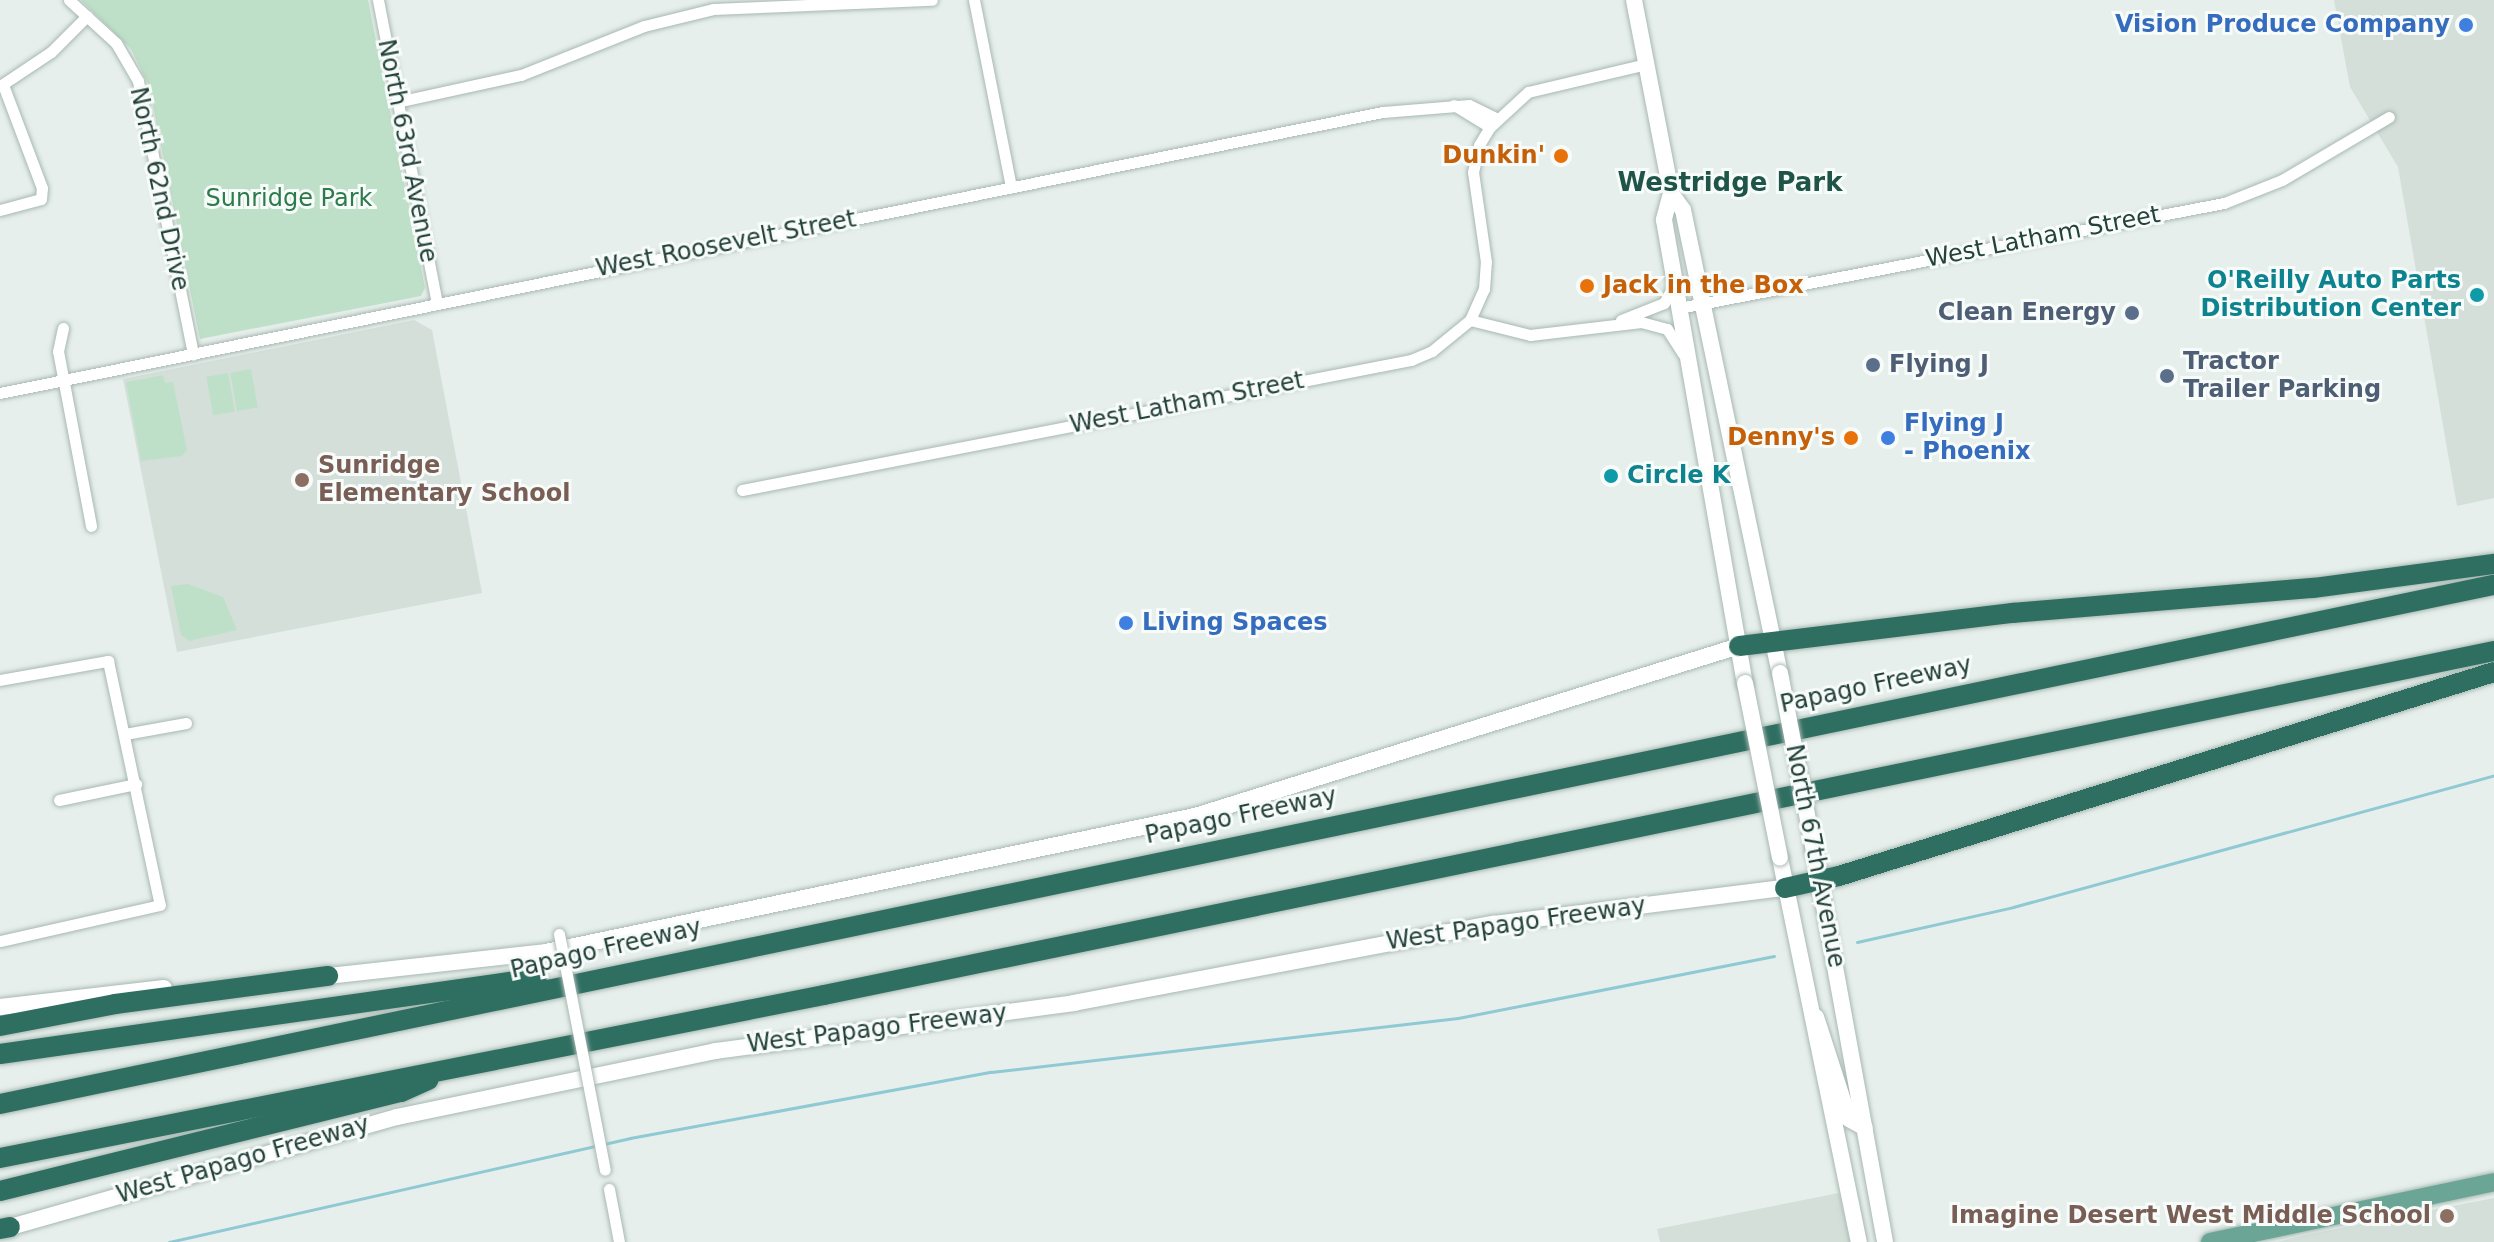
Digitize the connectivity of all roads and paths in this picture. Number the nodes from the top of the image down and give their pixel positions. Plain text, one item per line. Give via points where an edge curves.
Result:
1 (69, 0) edge
2 (378, 0) edge
3 (932, 0) edge
4 (974, 0) edge
5 (1634, 0) edge
6 (87, 16) junction
7 (1646, 64) junction
8 (1, 86) edge
9 (397, 102) junction
10 (2389, 117) dead end
11 (1493, 122) junction
12 (1011, 187) junction
13 (1671, 193) junction
14 (0, 210) edge
15 (1675, 283) junction
16 (437, 303) junction
17 (1702, 304) junction
18 (1679, 308) junction
19 (1470, 320) junction
20 (1621, 321) junction
21 (63, 328) dead end
22 (193, 355) junction
23 (64, 380) junction
24 (1692, 380) junction
25 (0, 393) edge
26 (742, 490) dead end
27 (91, 526) dead end
28 (2494, 564) edge
29 (2494, 585) edge
30 (1773, 640) junction
31 (1739, 646) junction
32 (2494, 651) edge
33 (2494, 672) edge
34 (0, 680) edge
35 (186, 723) dead end
36 (125, 734) junction
37 (136, 784) junction
38 (59, 800) dead end
39 (1819, 881) junction
40 (1776, 889) junction
41 (559, 934) dead end
42 (0, 941) edge
43 (676, 959) junction
44 (328, 976) junction
45 (1806, 998) junction
46 (0, 1007) edge
47 (0, 1026) edge
48 (0, 1054) edge
49 (465, 1065) junction
50 (0, 1104) edge
51 (1865, 1128) junction
52 (0, 1158) edge
53 (605, 1170) dead end
54 (2494, 1182) edge
55 (609, 1189) dead end
56 (0, 1191) edge
57 (3, 1228) edge
58 (619, 1242) edge
59 (1859, 1242) edge
60 (1885, 1242) edge
61 (2210, 1242) edge

1 - 6 street, North 62nd Drive
2 - 9 street, North 63rd Avenue
3 - 9 street via 713,9 644,26 521,75
4 - 12 street
5 - 7 main road, North 67th Avenue
6 - 8 street via 51,52
6 - 22 street, North 62nd Drive via 121,50 142,92
7 - 11 street via 1543,86
7 - 13 main road, North 67th Avenue
8 - 14 street via 36,162 41,199
9 - 16 street, North 63rd Avenue
10 - 17 street, West Latham Street via 2282,180 2224,203
11 - 12 street, West Roosevelt Street via 1469,105 1383,112
11 - 19 street via 1479,145 1473,172 1486,262 1484,289
12 - 16 street, West Roosevelt Street
13 - 15 main road, North 67th Avenue via 1664,220
13 - 17 main road, North 67th Avenue via 1683,210
15 - 18 main road, North 67th Avenue
15 - 20 street via 1664,303
16 - 22 street, West Roosevelt Street
17 - 18 street, West Latham Street
17 - 30 main road, North 67th Avenue
18 - 24 main road, North 67th Avenue
19 - 20 street via 1530,335
19 - 26 street, West Latham Street via 1440,346 1411,360
20 - 24 street via 1656,325 1673,334
21 - 23 street via 58,351
22 - 23 street, West Roosevelt Street
23 - 25 street, West Roosevelt Street
23 - 27 street
24 - 31 main road, North 67th Avenue
28 - 30 highway via 2237,597 2013,613
29 - 43 highway, Papago Freeway
30 - 31 highway
30 - 39 main road, North 67th Avenue, bridge
31 - 40 main road, North 67th Avenue, bridge via 1780,858
31 - 44 main road via 1195,816 546,952
32 - 49 highway
33 - 39 highway
34 - 36 street via 108,661
35 - 36 street
36 - 37 street
37 - 38 street
37 - 42 street via 160,905
39 - 40 highway
39 - 51 main road, North 67th Avenue
40 - 45 main road, North 67th Avenue via 1793,932
40 - 57 main road, West Papago Freeway via 1494,924 1074,1003 702,1054 397,1117
41 - 53 street, bridge
43 - 48 highway
43 - 50 highway, Papago Freeway
44 - 46 main road
44 - 47 highway via 115,1004
45 - 51 main road via 1827,1038 1849,1119
45 - 59 main road, North 67th Avenue
49 - 52 highway
49 - 56 highway via 401,1092
51 - 60 main road, North 67th Avenue
54 - 61 main road
55 - 58 street

